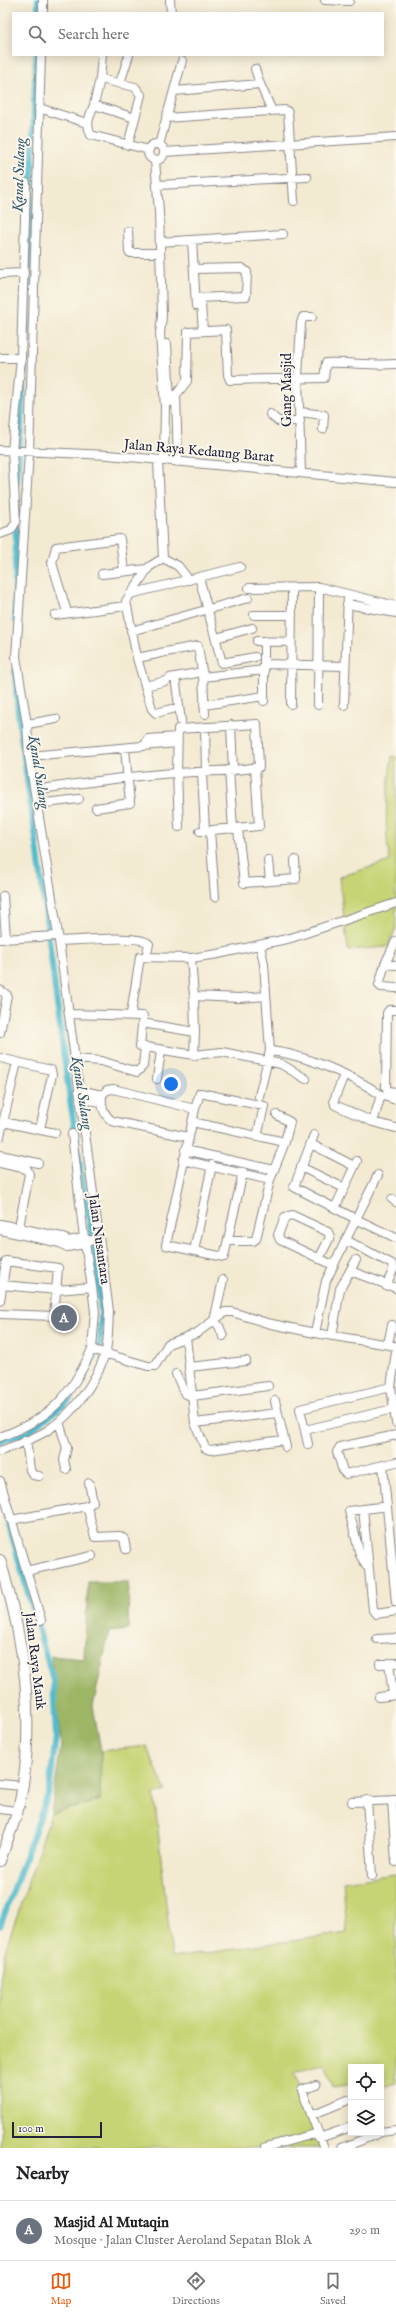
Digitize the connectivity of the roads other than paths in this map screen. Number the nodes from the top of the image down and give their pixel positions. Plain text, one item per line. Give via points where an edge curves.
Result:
1 (43, 0) edge
2 (170, 0) edge
3 (325, 0) edge
4 (349, 1) edge
5 (43, 12) edge
6 (171, 12) edge
7 (41, 56) edge
8 (102, 56) edge
9 (129, 56) edge
10 (182, 61) dead end
11 (256, 69) dead end
12 (100, 79) junction
13 (120, 83) junction
14 (260, 84) junction
15 (174, 91) junction
16 (94, 105) junction
17 (39, 108) junction
18 (272, 110) junction
19 (135, 118) junction
20 (166, 118) junction
21 (87, 123) junction
22 (396, 137) edge
23 (128, 145) junction
24 (290, 145) junction
25 (162, 148) junction
26 (149, 150) junction
27 (155, 160) junction
28 (307, 177) dead end
29 (292, 178) junction
30 (26, 184) dead end
31 (158, 185) junction
32 (294, 201) dead end
33 (128, 231) dead end
34 (283, 234) dead end
35 (192, 240) junction
36 (159, 242) junction
37 (160, 253) junction
38 (194, 269) junction
39 (0, 274) edge
40 (24, 274) junction
41 (197, 303) junction
42 (312, 317) dead end
43 (203, 331) junction
44 (0, 358) edge
45 (21, 358) junction
46 (396, 364) edge
47 (298, 378) junction
48 (270, 414) dead end
49 (300, 416) junction
50 (323, 429) dead end
51 (0, 450) edge
52 (16, 451) junction
53 (29, 453) junction
54 (164, 461) junction
55 (178, 462) junction
56 (301, 473) junction
57 (396, 482) edge
58 (0, 534) edge
59 (162, 558) junction
60 (240, 567) dead end
61 (147, 569) junction
62 (124, 571) junction
63 (102, 574) dead end
64 (199, 577) junction
65 (189, 580) junction
66 (319, 587) junction
67 (249, 588) dead end
68 (292, 588) junction
69 (130, 594) junction
70 (348, 595) junction
71 (248, 598) dead end
72 (347, 604) junction
73 (126, 606) junction
74 (396, 606) edge
75 (208, 610) junction
76 (66, 612) junction
77 (396, 613) edge
78 (55, 615) dead end
79 (254, 615) dead end
80 (292, 615) junction
81 (252, 628) dead end
82 (131, 631) junction
83 (216, 638) junction
84 (292, 642) junction
85 (256, 657) dead end
86 (137, 658) junction
87 (291, 665) junction
88 (318, 665) junction
89 (345, 666) junction
90 (264, 667) junction
91 (203, 675) junction
92 (170, 679) junction
93 (144, 686) junction
94 (204, 704) junction
95 (291, 704) dead end
96 (318, 705) dead end
97 (344, 705) dead end
98 (172, 709) dead end
99 (205, 714) dead end
100 (56, 719) dead end
101 (181, 721) dead end
102 (27, 724) junction
103 (231, 725) junction
104 (205, 727) junction
105 (177, 740) junction
106 (125, 749) junction
107 (29, 756) junction
108 (255, 768) junction
109 (231, 770) junction
110 (176, 772) junction
111 (204, 772) junction
112 (127, 776) junction
113 (35, 790) junction
114 (79, 799) dead end
115 (37, 804) junction
116 (96, 808) dead end
117 (179, 827) dead end
118 (235, 829) junction
119 (205, 831) junction
120 (268, 860) dead end
121 (295, 860) dead end
122 (270, 881) junction
123 (3, 896) dead end
124 (215, 897) dead end
125 (396, 903) edge
126 (57, 938) junction
127 (3, 939) edge
128 (396, 941) edge
129 (260, 945) junction
130 (146, 957) junction
131 (191, 958) junction
132 (385, 964) junction
133 (396, 965) edge
134 (396, 988) edge
135 (0, 990) edge
136 (194, 996) junction
137 (266, 996) junction
138 (3, 1010) edge
139 (396, 1010) edge
140 (68, 1014) junction
141 (131, 1014) junction
142 (142, 1023) junction
143 (1, 1027) edge
144 (195, 1032) junction
145 (387, 1037) junction
146 (396, 1037) edge
147 (146, 1047) junction
148 (161, 1050) junction
149 (270, 1051) junction
150 (194, 1055) junction
151 (0, 1058) edge
152 (74, 1059) junction
153 (17, 1062) junction
154 (268, 1062) junction
155 (392, 1064) edge
156 (344, 1075) junction
157 (157, 1079) dead end
158 (306, 1079) dead end
159 (79, 1090) junction
160 (396, 1092) edge
161 (381, 1095) junction
162 (259, 1096) dead end
163 (80, 1099) junction
164 (102, 1099) junction
165 (396, 1100) edge
166 (194, 1109) junction
167 (277, 1115) dead end
168 (4, 1122) junction
169 (192, 1122) junction
170 (373, 1122) junction
171 (396, 1128) edge
172 (40, 1129) junction
173 (55, 1133) dead end
174 (72, 1134) dead end
175 (314, 1135) dead end
176 (0, 1136) edge
177 (188, 1137) junction
178 (257, 1137) junction
179 (285, 1142) junction
180 (311, 1144) junction
181 (186, 1150) junction
182 (0, 1155) edge
183 (183, 1160) junction
184 (0, 1163) edge
185 (38, 1163) dead end
186 (212, 1165) junction
187 (301, 1167) junction
188 (274, 1170) junction
189 (243, 1172) junction
190 (378, 1174) dead end
191 (270, 1180) junction
192 (344, 1188) junction
193 (335, 1208) junction
194 (356, 1220) junction
195 (0, 1224) edge
196 (19, 1228) junction
197 (0, 1230) edge
198 (396, 1238) edge
199 (61, 1240) junction
200 (90, 1240) junction
201 (346, 1240) junction
202 (229, 1241) junction
203 (194, 1251) junction
204 (319, 1259) junction
205 (356, 1260) dead end
206 (333, 1265) junction
207 (353, 1272) dead end
208 (223, 1280) dead end
209 (2, 1285) junction
210 (386, 1286) junction
211 (92, 1287) junction
212 (396, 1288) edge
213 (57, 1290) junction
214 (0, 1301) edge
215 (0, 1314) edge
216 (214, 1320) junction
217 (392, 1325) dead end
218 (314, 1333) junction
219 (223, 1336) dead end
220 (332, 1336) junction
221 (186, 1337) junction
222 (392, 1345) edge
223 (93, 1350) junction
224 (396, 1352) edge
225 (104, 1353) junction
226 (246, 1361) dead end
227 (189, 1367) junction
228 (176, 1374) dead end
229 (268, 1386) dead end
230 (391, 1387) junction
231 (192, 1396) junction
232 (275, 1401) dead end
233 (393, 1409) junction
234 (277, 1413) junction
235 (59, 1422) junction
236 (195, 1423) junction
237 (396, 1423) edge
238 (305, 1430) junction
239 (396, 1435) edge
240 (0, 1437) edge
241 (26, 1440) junction
242 (308, 1444) dead end
243 (0, 1451) edge
244 (396, 1462) edge
245 (383, 1465) junction
246 (66, 1469) dead end
247 (39, 1476) dead end
248 (0, 1481) edge
249 (89, 1483) dead end
250 (87, 1506) junction
251 (387, 1506) junction
252 (363, 1509) junction
253 (11, 1520) junction
254 (126, 1550) dead end
255 (92, 1556) dead end
256 (0, 1563) edge
257 (369, 1569) junction
258 (26, 1571) junction
259 (396, 1602) edge
260 (396, 1611) edge
261 (41, 1620) dead end
262 (396, 1638) edge
263 (377, 1639) dead end
264 (393, 1663) edge
265 (380, 1664) dead end
266 (394, 1695) edge
267 (379, 1697) dead end
268 (0, 1784) edge
269 (23, 1786) junction
270 (367, 1800) junction
271 (394, 1800) edge
272 (352, 1802) dead end
273 (0, 1809) edge
274 (17, 1811) junction
275 (0, 1861) edge
276 (396, 1862) edge
277 (372, 1876) dead end
278 (316, 2085) dead end
279 (348, 2100) dead end
280 (311, 2114) junction
281 (348, 2128) edge
282 (396, 2130) edge
283 (384, 2132) edge
284 (318, 2136) junction
285 (372, 2136) edge
286 (266, 2147) dead end
287 (324, 2148) edge
288 (342, 2148) edge

1 - 5 street
2 - 6 street
3 - 4 street
7 - 17 street
8 - 12 street
9 - 13 street
10 - 15 street
11 - 14 street
12 - 13 street
12 - 16 street
13 - 19 street via 135,87 141,95
14 - 15 street
14 - 18 street
15 - 20 street
16 - 19 street
16 - 21 street
17 - 21 street
17 - 53 street
18 - 20 street
18 - 24 street via 288,112
19 - 23 street
20 - 25 street
21 - 23 street via 91,135
22 - 24 street
23 - 26 street
24 - 25 street
24 - 29 street
25 - 26 street via 154,145
25 - 27 street via 162,157
26 - 27 street via 149,156
27 - 31 street
28 - 29 street
29 - 31 street
29 - 32 street
30 - 40 street
31 - 36 street
33 - 37 street via 129,252
34 - 35 street
35 - 36 street
35 - 38 street
36 - 37 street
37 - 54 street via 162,316 166,334 167,449
38 - 41 street
38 - 41 street via 242,268 247,272 246,296
39 - 40 street
40 - 45 street
41 - 43 street
42 - 47 street, Gang Masjid via 302,318
43 - 47 street via 226,330 230,380
43 - 55 street via 188,332 187,381 176,395
44 - 45 street
45 - 52 street
46 - 47 street via 326,362 324,378
47 - 49 street, Gang Masjid
48 - 49 street via 278,421
49 - 50 street via 324,415
49 - 56 street, Gang Masjid
51 - 52 street, Jalan Raya Kedaung Barat
52 - 53 street, Jalan Raya Kedaung Barat
52 - 58 street via 16,522 11,530
53 - 54 street, Jalan Raya Kedaung Barat via 108,455
53 - 102 street via 16,657
54 - 55 street, Jalan Raya Kedaung Barat
54 - 59 street
55 - 56 street, Jalan Raya Kedaung Barat
56 - 57 street, Jalan Raya Kedaung Barat
59 - 61 street
59 - 65 street via 178,566
60 - 64 street
61 - 62 street
61 - 69 street
62 - 63 street
62 - 76 street via 120,539 56,547 52,563
64 - 65 street
64 - 75 street
65 - 69 street
66 - 68 street
66 - 70 street
66 - 88 street
67 - 68 street
68 - 80 street
69 - 73 street
70 - 72 street
70 - 74 street
71 - 75 street
72 - 77 street
72 - 89 street
73 - 76 street
73 - 82 street
75 - 82 street
75 - 83 street
76 - 78 street
79 - 80 street
80 - 84 street
81 - 83 street
82 - 86 street
83 - 85 street via 223,664
84 - 87 street
84 - 90 street via 261,641
86 - 91 street via 198,646
86 - 93 street
87 - 88 street
87 - 90 street
87 - 95 street
88 - 89 street
88 - 96 street
89 - 97 street
90 - 91 street
90 - 94 street via 264,699
91 - 92 street
91 - 94 street
92 - 93 street
92 - 101 street
93 - 98 street via 152,709 156,713
94 - 99 street
100 - 102 street
102 - 107 street
103 - 104 street
103 - 108 street via 257,725 260,766
103 - 109 street
104 - 105 street via 180,728
104 - 111 street
105 - 106 street via 148,739 145,746
105 - 110 street
106 - 107 street
106 - 112 street
107 - 113 street
108 - 109 street
108 - 118 street via 260,824 257,827
109 - 111 street
109 - 118 street
110 - 111 street
110 - 112 street
110 - 117 street
111 - 119 street
112 - 113 street
112 - 116 street via 130,804
113 - 115 street
114 - 115 street
115 - 126 street
118 - 119 street
118 - 122 street via 243,882
119 - 124 street
120 - 122 street
121 - 122 street via 296,879
123 - 127 street
125 - 129 street via 291,938
126 - 127 street
126 - 130 street via 145,940 149,944
126 - 140 street
128 - 132 street
129 - 131 street
129 - 137 street
130 - 131 street
130 - 141 street via 140,957
131 - 136 street
132 - 133 street
132 - 134 street via 379,985
135 - 138 street via 7,995
136 - 137 street
136 - 144 street
137 - 149 street
138 - 143 street
139 - 145 street via 390,1010 388,1013
140 - 141 street
140 - 152 street
141 - 142 street via 143,1016
142 - 144 street
142 - 147 street via 138,1044
144 - 150 street
145 - 146 street
145 - 155 street
147 - 148 street
147 - 152 street via 143,1066 137,1072 100,1061
148 - 150 street
148 - 157 street
149 - 154 street
149 - 156 street via 286,1052
150 - 154 street via 222,1052
151 - 153 street
152 - 159 street
153 - 168 street
153 - 172 street via 42,1066 52,1072
154 - 158 street via 281,1064
154 - 162 street
155 - 160 street via 386,1089
156 - 161 street via 365,1084
156 - 170 street via 334,1100 335,1105
159 - 163 street
159 - 164 street
161 - 165 street
161 - 170 street
163 - 164 street
163 - 200 street
164 - 166 street via 107,1090 112,1089
164 - 177 street via 106,1116 112,1121
166 - 169 street
166 - 178 street via 198,1096 204,1092 264,1106
167 - 179 street via 290,1122
168 - 172 street
168 - 176 street
169 - 177 street
169 - 178 street
170 - 171 street
172 - 173 street
174 - 200 street, Jalan Nusantara
175 - 180 street
177 - 181 street
178 - 179 street
179 - 188 street
180 - 187 street
180 - 192 street via 355,1164
181 - 183 street
181 - 188 street
182 - 185 street
183 - 186 street
183 - 203 street via 166,1245
184 - 196 street via 27,1169 29,1172
186 - 189 street
186 - 203 street
187 - 192 street
187 - 193 street via 294,1187
188 - 191 street
189 - 191 street
189 - 202 street
190 - 194 street
191 - 202 street via 255,1240
192 - 193 street
193 - 194 street
194 - 198 street
194 - 201 street
195 - 196 street
196 - 199 street
197 - 199 street
199 - 200 street
200 - 211 street, Jalan Nusantara
200 - 225 street via 109,1311
201 - 206 street
201 - 210 street via 392,1264 394,1268
202 - 203 street via 224,1257
204 - 204 street via 278,1238 285,1217 292,1215 328,1232 330,1237
204 - 206 street
205 - 220 street via 340,1289
206 - 218 street via 326,1281
207 - 210 street
208 - 216 street
209 - 213 street
209 - 213 street via 5,1262 8,1260 57,1267
209 - 214 street
210 - 212 street
211 - 213 street
211 - 223 street, Jalan Nusantara via 95,1312
213 - 215 street via 53,1317
216 - 218 street via 219,1315 232,1312
216 - 219 street
216 - 221 street via 206,1328
217 - 222 street
218 - 220 street
220 - 222 street
221 - 225 street via 168,1344 155,1366
221 - 227 street
223 - 225 street
223 - 240 street, Jalan Nusantara via 67,1395 50,1412 29,1426
224 - 230 street
225 - 235 street via 95,1376 80,1399
226 - 227 street
227 - 231 street
228 - 231 street via 185,1394
229 - 231 street
230 - 233 street
230 - 238 street via 302,1408 300,1412
231 - 236 street
232 - 234 street
233 - 237 street
233 - 238 street
234 - 236 street
234 - 236 street via 285,1443 210,1450 205,1448
235 - 241 street
235 - 246 street via 67,1448 64,1460
238 - 242 street
239 - 245 street via 338,1449 346,1474
241 - 243 street
241 - 247 street via 30,1470 33,1475
244 - 245 street
245 - 251 street
248 - 253 street
249 - 250 street via 93,1502
250 - 253 street
250 - 254 street via 95,1537 120,1536 124,1539
251 - 252 street
251 - 259 street
252 - 257 street
252 - 257 street via 351,1510 348,1513 360,1554
253 - 258 street
255 - 258 street
256 - 269 main road, Jalan Raya Mauk via 20,1636 26,1682 28,1721
257 - 260 street via 374,1613
258 - 261 street
262 - 263 street
264 - 265 street
264 - 266 street
266 - 267 street
268 - 269 street
269 - 274 main road, Jalan Raya Mauk
270 - 271 street
270 - 272 street
270 - 277 street
271 - 276 street
273 - 274 street
274 - 275 main road, Jalan Raya Mauk
278 - 280 street via 302,2090
279 - 280 street
280 - 284 street
281 - 284 street
282 - 283 street
284 - 286 street
284 - 287 street
285 - 288 street

